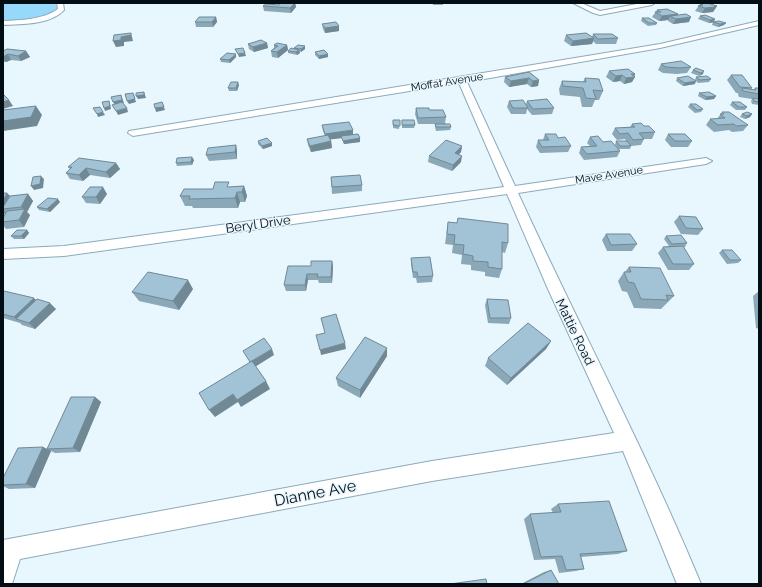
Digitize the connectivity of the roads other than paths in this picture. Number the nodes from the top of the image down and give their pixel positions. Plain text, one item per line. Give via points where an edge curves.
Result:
1 (60, 3) edge
2 (576, 3) edge
3 (652, 3) edge
4 (3, 23) edge
5 (759, 23) edge
6 (462, 80) junction
7 (133, 133) dead end
8 (706, 160) dead end
9 (512, 190) junction
10 (3, 254) edge
11 (628, 441) junction
12 (8, 550) edge
13 (3, 577) edge
14 (689, 584) edge

1 - 4 street via 61,10 54,15
2 - 3 street via 595,12
5 - 6 street, Moffat Avenue via 660,46
6 - 7 street, Moffat Avenue
6 - 9 street, Mattie Road
8 - 9 street, Mave Avenue
9 - 10 street, Beryl Drive via 64,251
9 - 11 street, Mattie Road via 555,290
11 - 12 street, Dianne Ave via 432,471
11 - 14 street, Mattie Road
12 - 13 street

